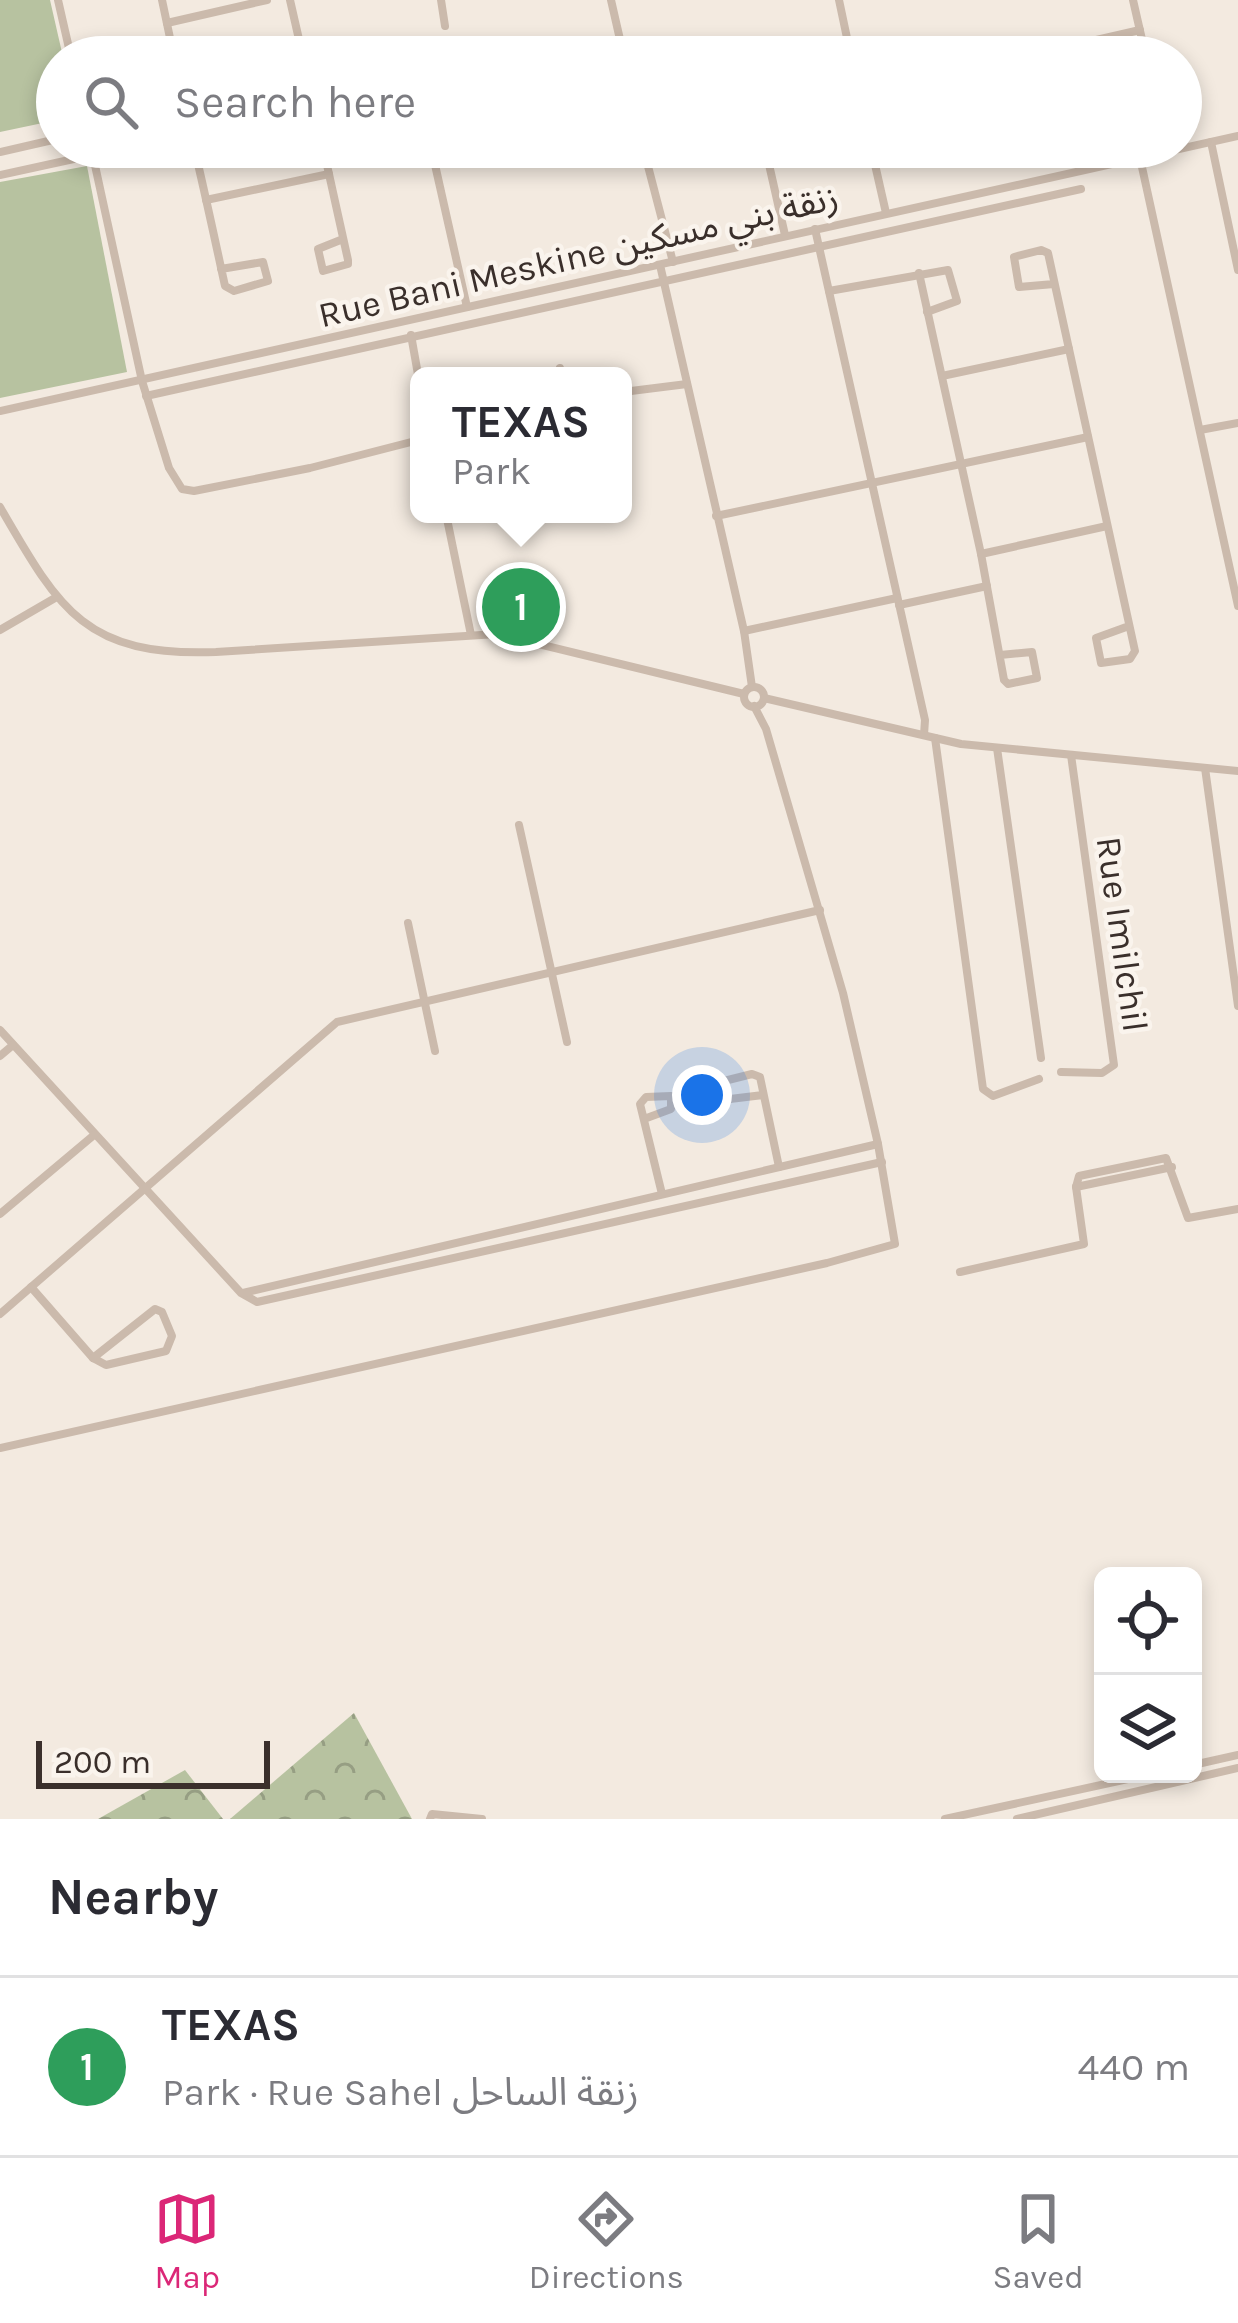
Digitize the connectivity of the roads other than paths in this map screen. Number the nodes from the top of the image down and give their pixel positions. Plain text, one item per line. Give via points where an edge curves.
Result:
1 (58, 0) edge
2 (162, 0) edge
3 (267, 0) edge
4 (290, 0) edge
5 (442, 0) edge
6 (611, 0) edge
7 (839, 0) edge
8 (1133, 0) edge
9 (167, 23) junction
10 (445, 26) dead end
11 (1140, 30) junction
12 (66, 36) edge
13 (170, 36) edge
14 (298, 36) edge
15 (619, 36) edge
16 (847, 36) edge
17 (1114, 36) edge
18 (1141, 36) edge
19 (1238, 136) edge
20 (1210, 142) junction
21 (1202, 143) edge
22 (36, 144) edge
23 (0, 152) edge
24 (36, 166) edge
25 (95, 168) edge
26 (199, 168) edge
27 (328, 168) edge
28 (436, 168) edge
29 (649, 168) edge
30 (770, 168) edge
31 (876, 168) edge
32 (1094, 168) edge
33 (1142, 168) edge
34 (329, 174) junction
35 (0, 176) edge
36 (1081, 189) dead end
37 (206, 200) junction
38 (886, 213) junction
39 (815, 229) junction
40 (785, 235) junction
41 (343, 239) junction
42 (818, 244) junction
43 (673, 262) junction
44 (660, 265) junction
45 (221, 269) junction
46 (1238, 270) edge
47 (919, 272) junction
48 (664, 281) junction
49 (1054, 284) junction
50 (829, 290) junction
51 (467, 307) junction
52 (927, 312) junction
53 (411, 335) junction
54 (1069, 349) junction
55 (417, 367) edge
56 (942, 376) junction
57 (142, 381) junction
58 (687, 384) junction
59 (632, 391) edge
60 (146, 396) junction
61 (0, 411) edge
62 (1238, 423) edge
63 (1200, 430) junction
64 (1088, 436) junction
65 (410, 442) edge
66 (960, 464) junction
67 (872, 486) junction
68 (0, 507) edge
69 (716, 516) junction
70 (448, 523) edge
71 (1107, 526) junction
72 (981, 554) junction
73 (986, 586) junction
74 (1236, 588) edge
75 (55, 598) junction
76 (898, 602) junction
77 (1238, 606) edge
78 (1129, 626) junction
79 (0, 630) edge
80 (744, 631) junction
81 (471, 635) junction
82 (1000, 655) junction
83 (748, 690) junction
84 (764, 698) junction
85 (754, 706) junction
86 (930, 737) junction
87 (998, 748) junction
88 (1071, 755) junction
89 (1205, 768) junction
90 (1238, 771) edge
91 (519, 825) dead end
92 (820, 910) junction
93 (408, 922) dead end
94 (551, 970) junction
95 (424, 1001) junction
96 (1238, 1006) edge
97 (0, 1030) edge
98 (567, 1042) dead end
99 (13, 1045) junction
100 (435, 1051) dead end
101 (0, 1056) edge
102 (1041, 1058) dead end
103 (1061, 1072) dead end
104 (1039, 1079) dead end
105 (763, 1095) junction
106 (644, 1119) junction
107 (94, 1135) junction
108 (878, 1144) junction
109 (882, 1162) junction
110 (780, 1168) junction
111 (144, 1191) junction
112 (662, 1194) junction
113 (613, 1205) junction
114 (1238, 1209) edge
115 (0, 1214) edge
116 (615, 1222) junction
117 (959, 1273) dead end
118 (31, 1287) junction
119 (242, 1293) junction
120 (0, 1314) edge
121 (93, 1358) junction
122 (0, 1448) edge
123 (1238, 1755) edge
124 (1202, 1763) edge
125 (1238, 1768) edge
126 (1202, 1774) edge
127 (1110, 1783) edge
128 (1159, 1783) edge
129 (1005, 1806) junction
130 (430, 1819) edge
131 (482, 1819) edge
132 (945, 1819) edge
133 (1008, 1819) edge
134 (1017, 1819) edge

1 - 12 street
2 - 9 street
3 - 9 street
4 - 14 street
5 - 10 street
6 - 15 street
7 - 16 street
8 - 11 street
9 - 13 street
11 - 17 street
11 - 18 street
19 - 20 street, Rue Bani Meskine زنقة بني مسكين
20 - 21 street, Rue Bani Meskine زنقة بني مسكين
20 - 46 street
22 - 23 street
24 - 35 street
25 - 57 street
26 - 37 street
27 - 34 street
28 - 51 street
29 - 43 street
30 - 40 street
31 - 38 street
32 - 38 street, Rue Bani Meskine زنقة بني مسكين
33 - 63 street
34 - 37 street
34 - 41 street
36 - 42 street
37 - 45 street
38 - 39 street, Rue Bani Meskine زنقة بني مسكين
39 - 40 street, Rue Bani Meskine زنقة بني مسكين
39 - 42 street
40 - 43 street, Rue Bani Meskine زنقة بني مسكين
41 - 41 street via 348,266 322,271 318,249
42 - 48 street
42 - 50 street
43 - 44 street, Rue Bani Meskine زنقة بني مسكين
44 - 48 street
44 - 51 street, Rue Bani Meskine زنقة بني مسكين
45 - 45 street via 231,291 268,280 262,262
47 - 50 street
47 - 52 street
47 - 52 street via 948,270 955,286 956,302
48 - 53 street
48 - 58 street
49 - 49 street via 1047,251 1014,257 1019,287
49 - 54 street
50 - 67 street
51 - 57 street, Rue Bani Meskine زنقة بني مسكين
52 - 56 street
53 - 55 street
53 - 60 street
54 - 56 street
54 - 64 street
56 - 66 street
57 - 60 street
57 - 61 street, Rue Bani Meskine زنقة بني مسكين
58 - 59 street
58 - 69 street
60 - 65 street via 173,476 188,490
62 - 63 street
63 - 74 street
64 - 66 street
64 - 71 street
66 - 67 street
66 - 72 street
67 - 69 street
67 - 76 street
68 - 75 street
69 - 80 street
70 - 81 street
71 - 72 street
71 - 78 street
72 - 73 street
73 - 76 street
73 - 82 street
74 - 77 street
75 - 79 street
75 - 81 street via 99,631 160,652
76 - 80 street
76 - 86 street
78 - 78 street via 1096,638 1101,663 1134,656
80 - 83 street
81 - 83 street via 507,636
82 - 82 street via 1032,652 1037,678 1006,684
83 - 84 street via 760,689
83 - 85 street via 746,703
84 - 85 street
84 - 86 street
85 - 92 street
86 - 87 street
86 - 104 street via 983,1089 990,1096
87 - 88 street
87 - 102 street
88 - 89 street
88 - 103 street, Rue Imilchil via 1114,1065 1106,1073
89 - 90 street
89 - 96 street
91 - 94 street
92 - 94 street
92 - 108 street
93 - 95 street
94 - 95 street
94 - 98 street
95 - 100 street
95 - 111 street via 332,1025
97 - 99 street
99 - 101 street
99 - 107 street
105 - 105 street via 757,1075 724,1081 730,1099
105 - 110 street
106 - 106 street via 642,1100 671,1096 671,1109
106 - 112 street
107 - 111 street
107 - 115 street
108 - 109 street
108 - 110 street
109 - 116 street
109 - 122 street via 897,1236 891,1246
110 - 112 street
111 - 118 street
111 - 119 street
112 - 113 street
113 - 116 street
113 - 119 street
114 - 117 street via 1190,1219 1166,1158 1079,1176 1084,1244
116 - 119 street via 264,1302
118 - 120 street
118 - 121 street
121 - 121 street via 106,1365 166,1351 172,1340 162,1312 153,1309
123 - 124 street
125 - 126 street
127 - 129 street
128 - 134 street
129 - 132 street
129 - 133 street
130 - 131 street

